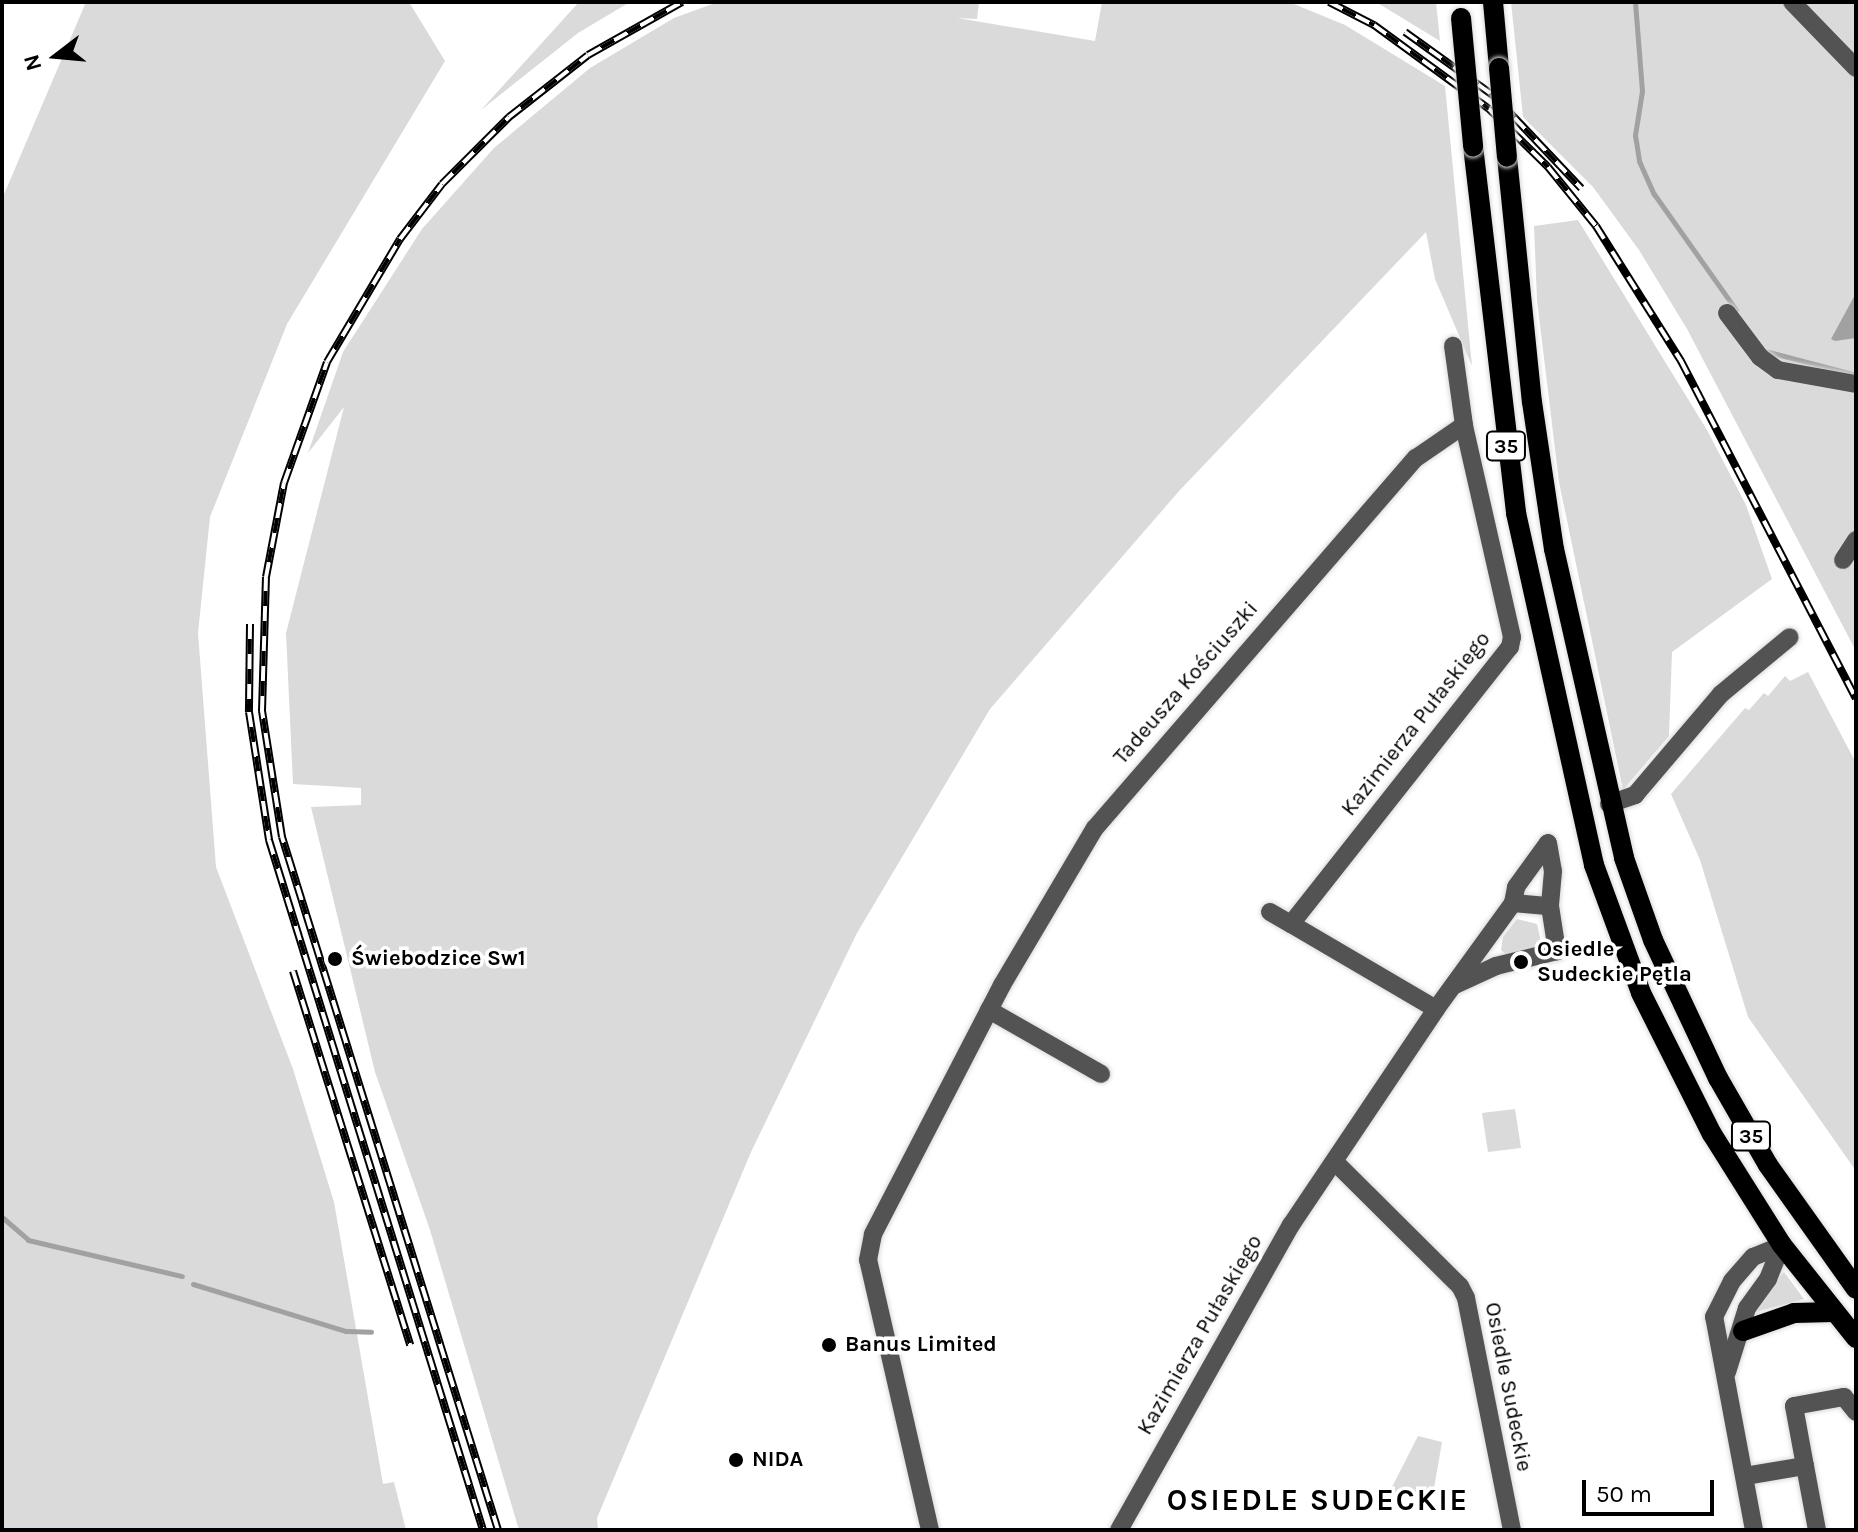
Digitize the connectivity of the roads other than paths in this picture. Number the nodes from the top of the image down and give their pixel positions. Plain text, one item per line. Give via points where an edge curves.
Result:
1 (1493, 2) edge
2 (1792, 2) edge
3 (1460, 10) edge
4 (1856, 68) edge
5 (1727, 313) dead end
6 (1453, 346) dead end
7 (1856, 384) edge
8 (1464, 425) junction
9 (1856, 540) edge
10 (1843, 560) dead end
11 (1790, 637) dead end
12 (1609, 804) junction
13 (1513, 903) junction
14 (1550, 906) junction
15 (1270, 912) dead end
16 (1291, 924) junction
17 (1455, 985) junction
18 (1436, 1009) junction
19 (989, 1010) junction
20 (1101, 1074) dead end
21 (1335, 1162) junction
22 (1807, 1224) junction
23 (1782, 1245) junction
24 (1856, 1289) edge
25 (1834, 1312) junction
26 (1743, 1331) junction
27 (1856, 1338) edge
28 (1727, 1372) junction
29 (1856, 1412) edge
30 (1805, 1466) junction
31 (1745, 1476) junction
32 (930, 1530) edge
33 (1119, 1530) edge
34 (1512, 1530) edge
35 (1754, 1530) edge
36 (1817, 1530) edge

1 - 12 main road, 35, bridge via 1542,476 1568,625
2 - 4 street
3 - 23 main road, 35, bridge via 1516,513 1592,859 1662,1039 1719,1146
5 - 7 street via 1760,357 1778,370
6 - 8 street, Kazimierza Pułaskiego
8 - 16 street, Kazimierza Pułaskiego via 1510,647
8 - 19 street, Tadeusza Kościuszki via 1416,458 1129,784 1095,828
9 - 10 street
11 - 12 street via 1721,694 1635,795
12 - 22 main road, 35 via 1638,901 1677,995 1740,1118
13 - 14 street
13 - 14 street, Kazimierza Pułaskiego via 1516,887 1548,843
13 - 17 street, Kazimierza Pułaskiego
14 - 17 street, Kazimierza Pułaskiego via 1557,951 1496,966
15 - 16 street
16 - 18 street
17 - 18 street, Kazimierza Pułaskiego
18 - 21 street, Kazimierza Pułaskiego
19 - 20 street
19 - 32 street, Tadeusza Kościuszki via 873,1234 868,1260
21 - 33 street, Kazimierza Pułaskiego via 1291,1225
21 - 34 street, Osiedle Sudeckie via 1466,1298
22 - 23 main road
22 - 24 main road, 35
23 - 25 main road, 35
23 - 26 street via 1768,1279 1747,1308
23 - 28 street via 1753,1257 1719,1303 1714,1329
25 - 26 main road via 1794,1313
25 - 27 main road, 35
26 - 28 street
28 - 31 street
29 - 30 street via 1844,1397 1794,1406
30 - 31 street
30 - 36 street
31 - 35 street

